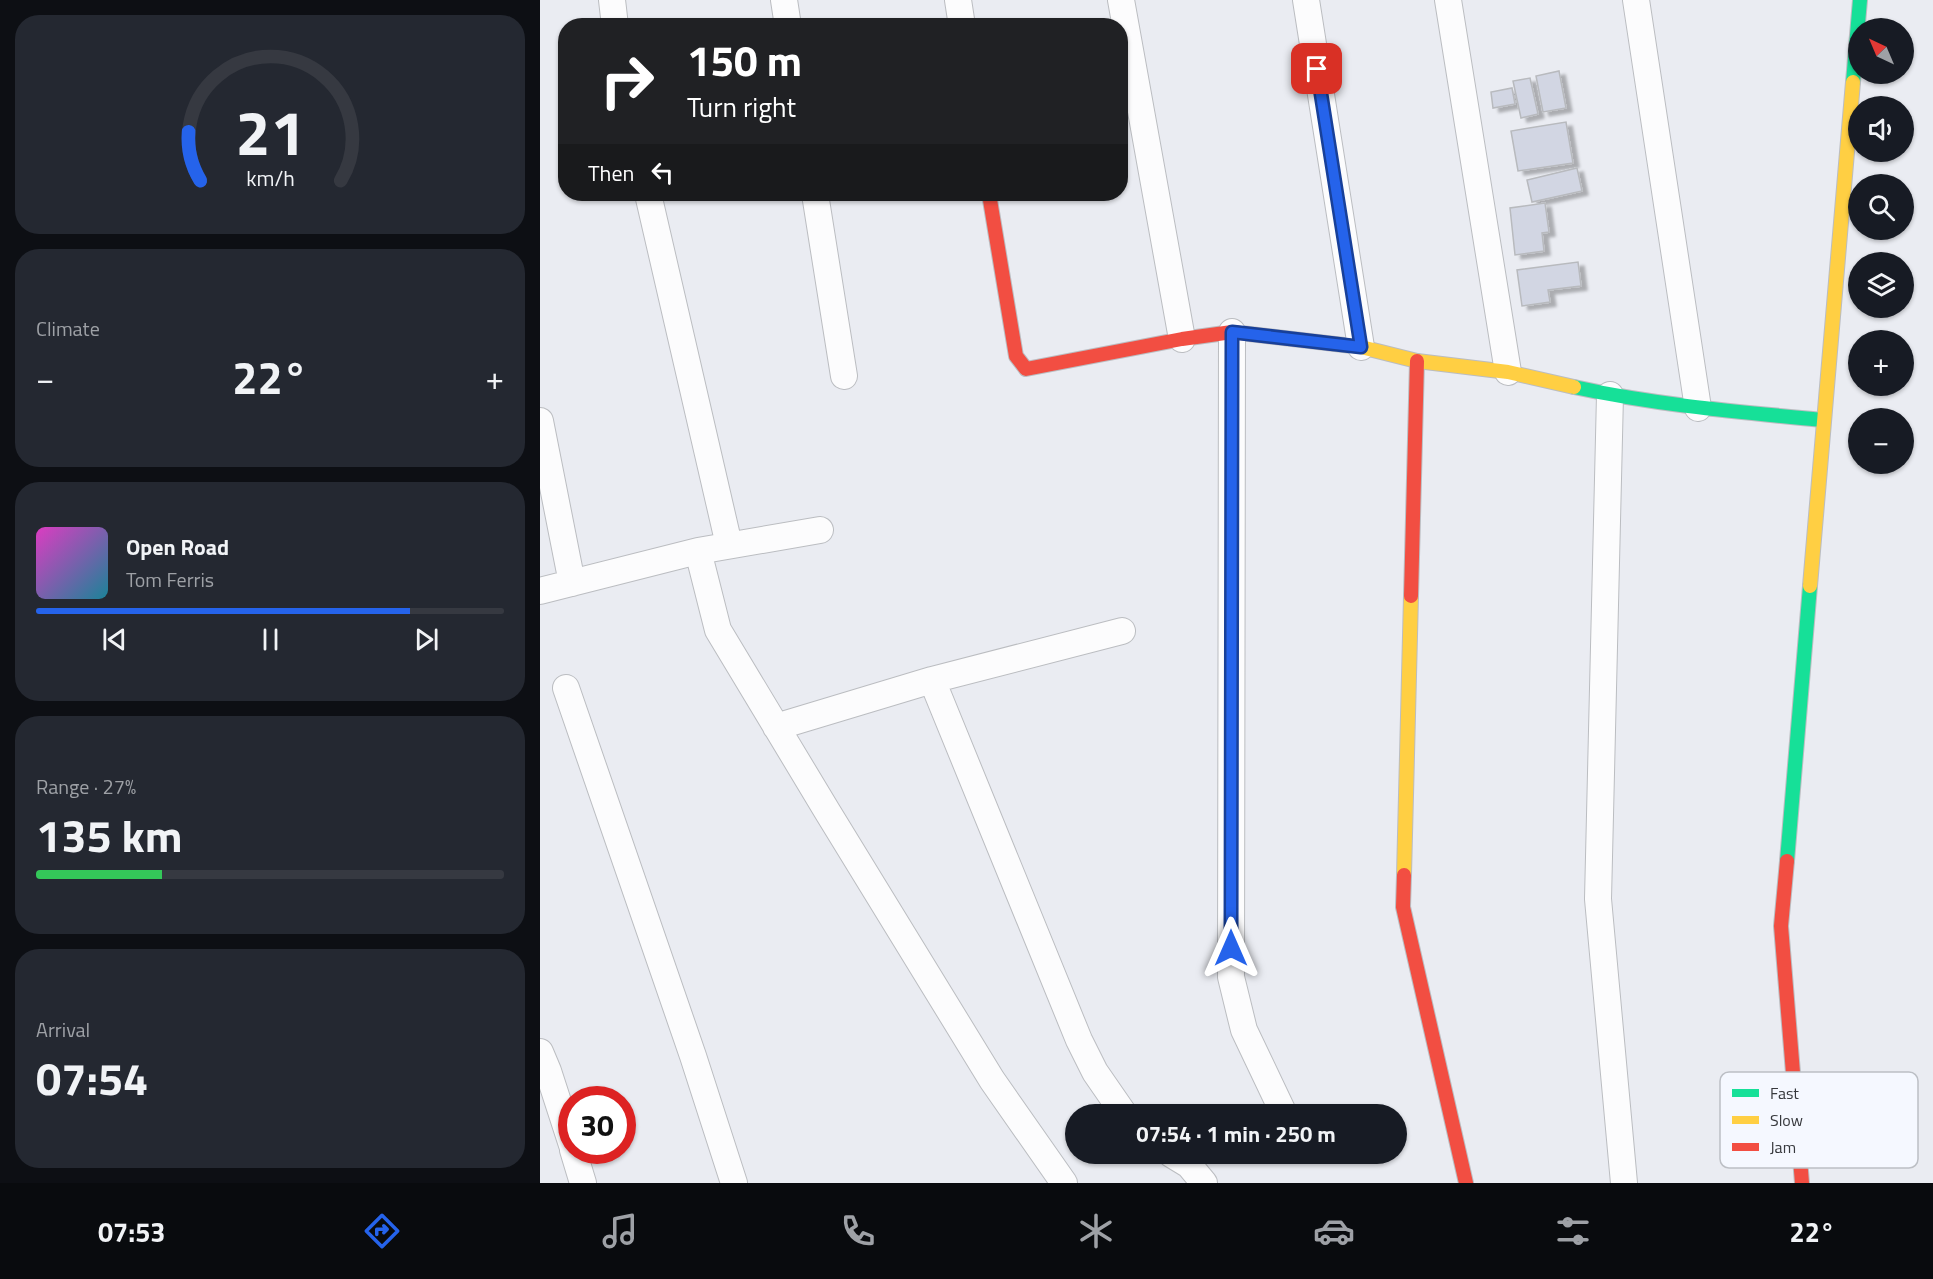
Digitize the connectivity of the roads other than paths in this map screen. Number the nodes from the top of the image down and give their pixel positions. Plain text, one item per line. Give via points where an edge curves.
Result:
1 (612, 0) edge
2 (784, 0) edge
3 (958, 0) edge
4 (1121, 0) edge
5 (1306, 0) edge
6 (1448, 0) edge
7 (1636, 0) edge
8 (1860, 0) edge
9 (614, 18) edge
10 (787, 18) edge
11 (961, 18) edge
12 (1124, 18) edge
13 (1128, 39) edge
14 (650, 201) edge
15 (816, 201) edge
16 (990, 201) edge
17 (1232, 332) junction
18 (1182, 339) junction
19 (1361, 347) junction
20 (1418, 361) junction
21 (1508, 372) junction
22 (843, 376) dead end
23 (1610, 395) junction
24 (1698, 408) junction
25 (1823, 420) junction
26 (540, 421) edge
27 (819, 530) dead end
28 (729, 545) junction
29 (698, 551) junction
30 (572, 583) junction
31 (540, 591) edge
32 (1122, 631) dead end
33 (932, 680) junction
34 (567, 688) dead end
35 (776, 727) junction
36 (540, 1052) edge
37 (1793, 1072) edge
38 (558, 1102) edge
39 (1117, 1104) edge
40 (1279, 1104) edge
41 (577, 1164) edge
42 (1187, 1164) edge
43 (1801, 1168) edge
44 (583, 1183) edge
45 (734, 1183) edge
46 (1064, 1183) edge
47 (1204, 1183) edge
48 (1466, 1183) edge
49 (1624, 1183) edge
50 (1802, 1183) edge

1 - 9 street
2 - 10 street
3 - 11 street
4 - 12 street
5 - 19 street
6 - 21 street
7 - 24 street
8 - 25 street
13 - 18 street
14 - 28 street
15 - 22 street
16 - 18 street via 1016,357 1026,369
17 - 18 street
17 - 19 street
17 - 40 street via 1231,977 1244,1030
19 - 20 street
20 - 21 street
20 - 48 street via 1403,907
21 - 23 street
23 - 24 street
23 - 49 street via 1598,899
24 - 25 street
25 - 37 street via 1781,926
26 - 30 street
27 - 28 street
28 - 29 street
29 - 30 street
29 - 35 street via 718,630
30 - 31 street
32 - 33 street
33 - 35 street
33 - 39 street via 1079,1040
34 - 45 street
35 - 46 street via 992,1080
36 - 38 street
41 - 44 street
42 - 47 street
43 - 50 street

